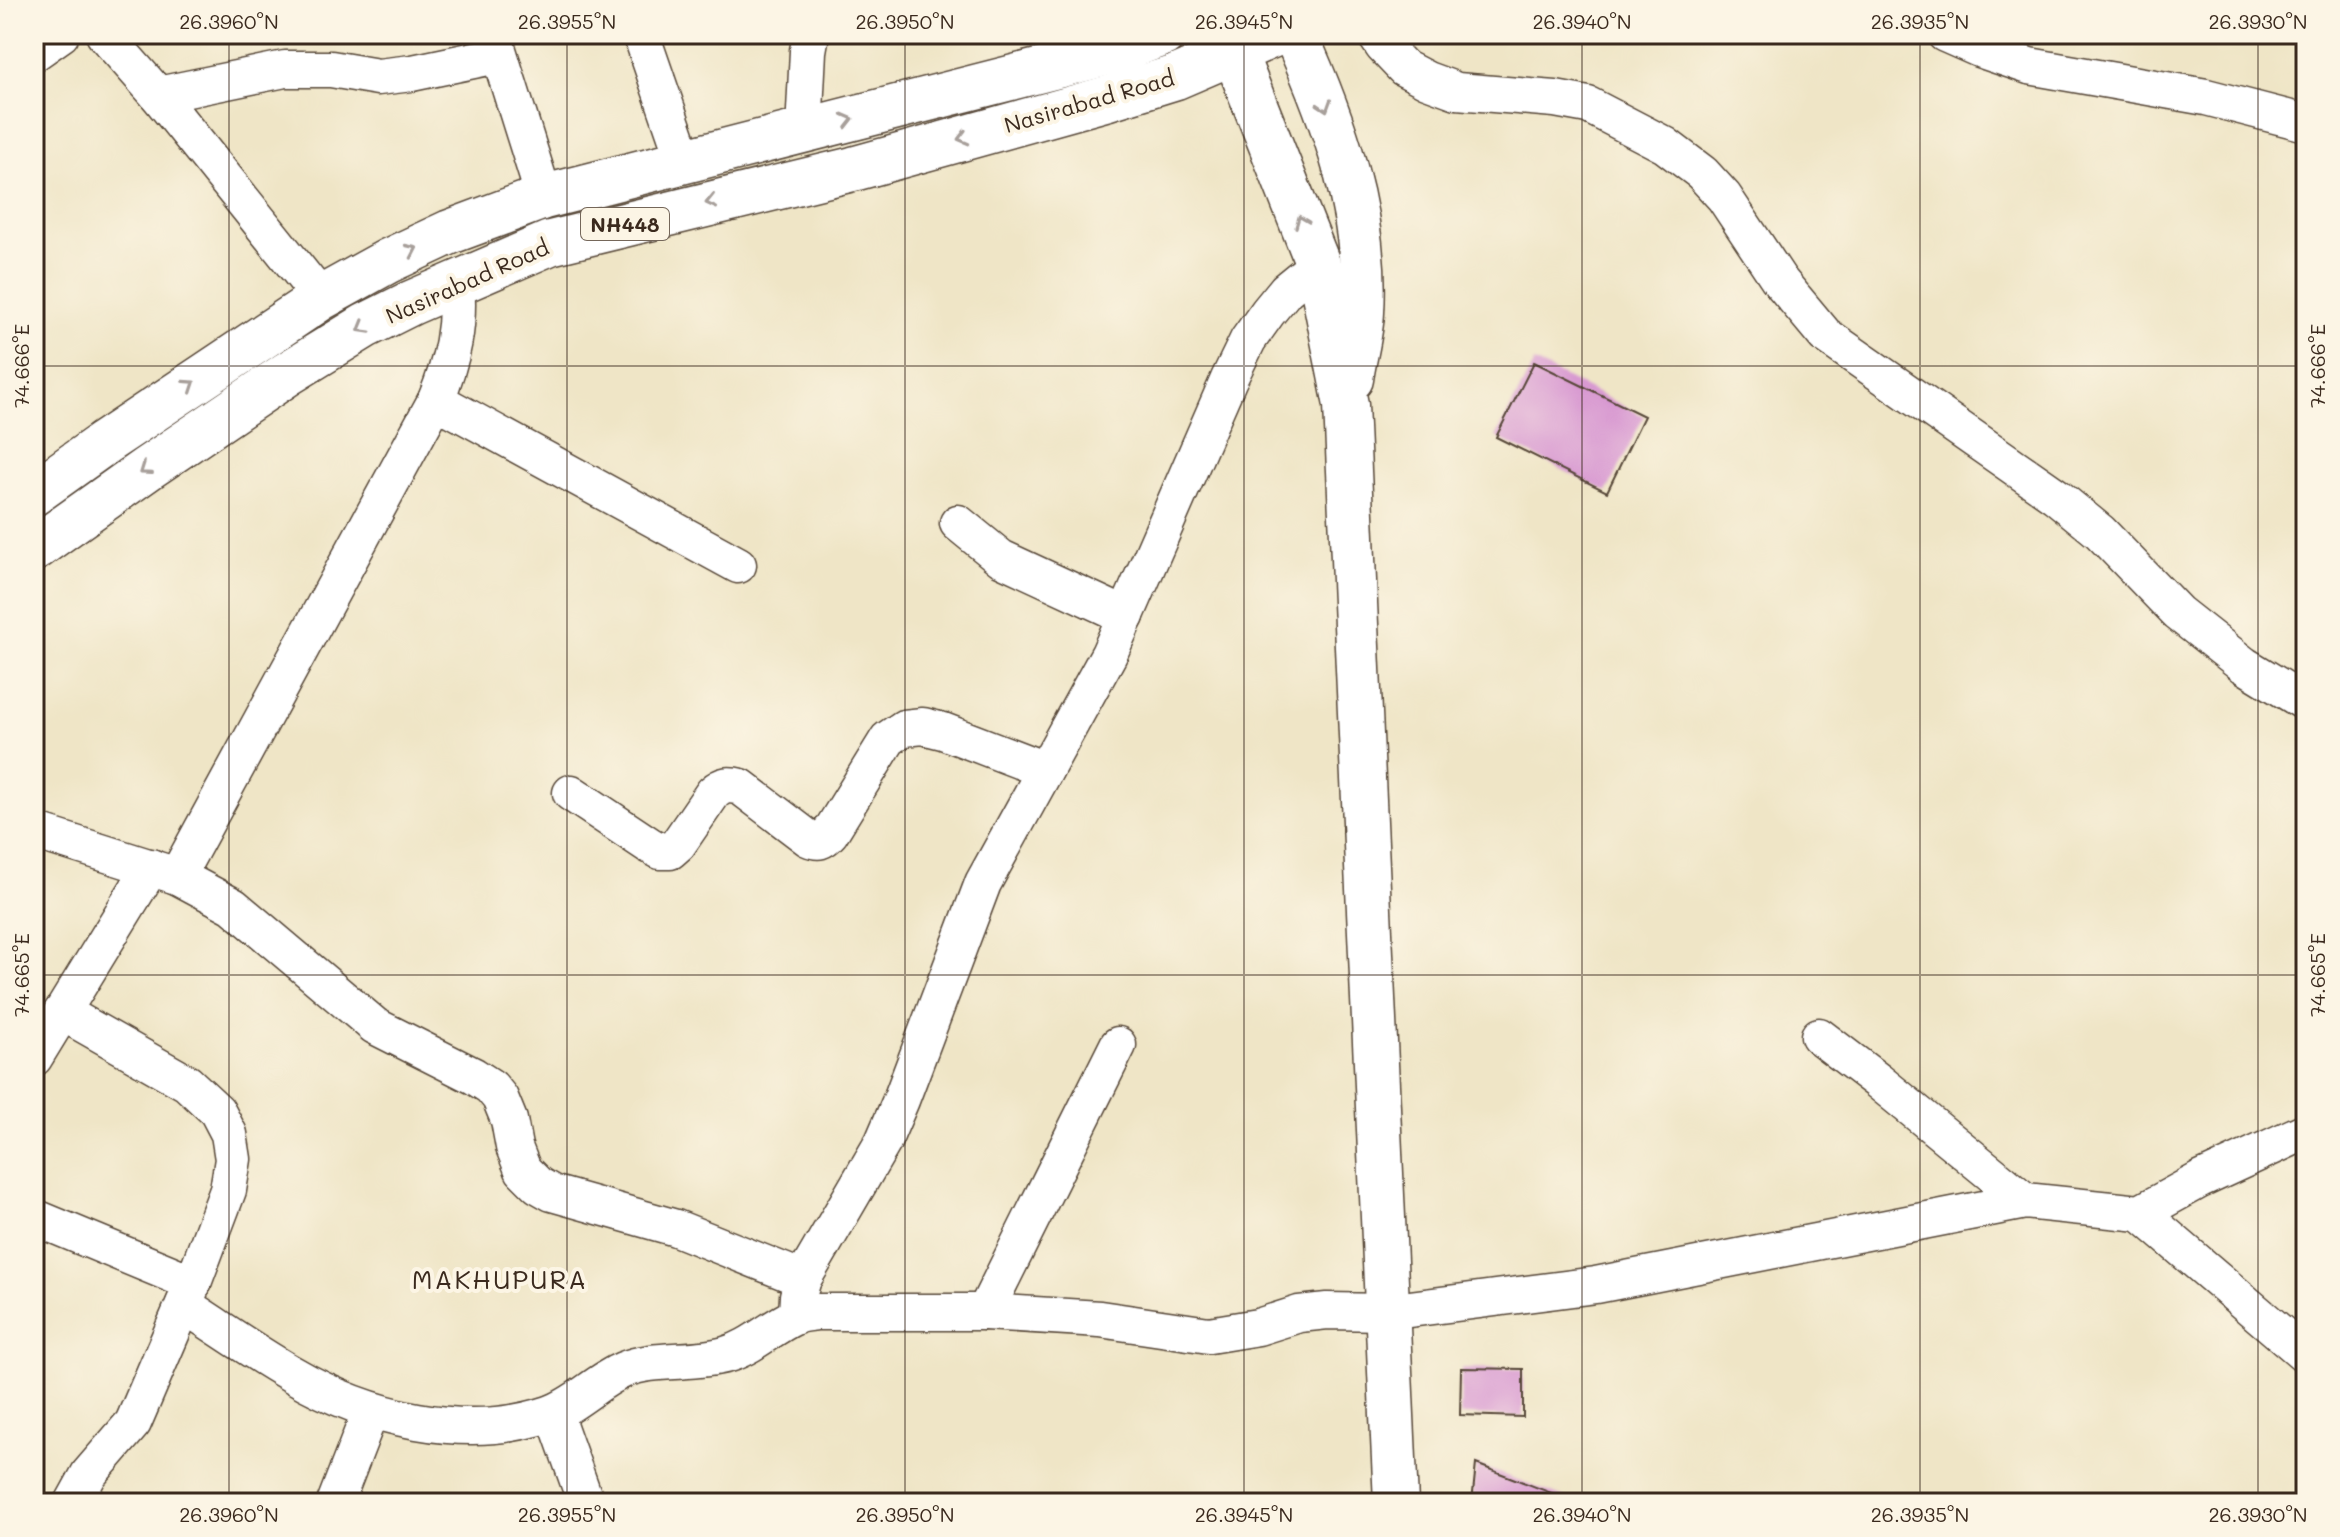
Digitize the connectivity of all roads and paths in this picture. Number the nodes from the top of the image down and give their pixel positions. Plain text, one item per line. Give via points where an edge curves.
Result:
1 (61, 34) edge
2 (104, 34) edge
3 (641, 34) edge
4 (811, 34) edge
5 (1163, 34) edge
6 (1276, 34) edge
7 (1295, 34) edge
8 (1375, 34) edge
9 (1945, 34) edge
10 (1230, 43) edge
11 (496, 44) edge
12 (34, 53) edge
13 (158, 95) junction
14 (2306, 123) edge
15 (804, 131) junction
16 (684, 159) junction
17 (544, 197) junction
18 (1318, 264) junction
19 (456, 283) junction
20 (321, 298) junction
21 (436, 400) junction
22 (1346, 405) junction
23 (34, 493) edge
24 (958, 523) dead end
25 (34, 549) edge
26 (738, 565) dead end
27 (1126, 616) junction
28 (2306, 703) edge
29 (1045, 770) junction
30 (571, 793) dead end
31 (34, 831) edge
32 (164, 872) junction
33 (62, 1012) junction
34 (1819, 1036) dead end
35 (1118, 1045) dead end
36 (34, 1056) edge
37 (2306, 1131) edge
38 (2025, 1201) junction
39 (2140, 1213) junction
40 (34, 1217) edge
41 (803, 1279) junction
42 (188, 1294) junction
43 (985, 1312) junction
44 (1386, 1312) junction
45 (797, 1315) junction
46 (2306, 1355) edge
47 (371, 1410) junction
48 (554, 1413) junction
49 (73, 1503) edge
50 (335, 1503) edge
51 (586, 1503) edge
52 (1396, 1503) edge

1 - 12 street
2 - 13 street
3 - 16 street
4 - 15 street
15 -> 5 main road, Nasirabad Road / NH448 via 1120,50
6 - 10 main road, Nasirabad Road / NH448
7 -> 22 main road via 1342,155 1361,254 1362,313
8 - 28 street via 1404,68 1427,80 1457,91 1588,105 1665,145 1724,197 1780,281 1825,335 2056,496 2100,532 2178,613 2244,665
9 - 14 street via 2029,66 2206,97
18 -> 10 main road
10 -> 19 main road, Nasirabad Road / NH448 via 1176,77 853,169 550,243
11 - 13 street via 412,73 378,77 285,69
11 - 17 street
13 - 20 street
15 - 16 main road, Nasirabad Road / NH448
16 - 17 main road, Nasirabad Road / NH448
20 -> 17 main road, Nasirabad Road / NH448 via 450,232
18 - 22 main road
18 - 27 street via 1286,290 1248,340
19 - 21 street via 450,365
19 -> 25 main road, Nasirabad Road / NH448 via 365,326 287,374
23 -> 20 main road, Nasirabad Road / NH448
21 - 26 street
21 - 32 street
22 - 44 main road
24 - 27 street via 1001,558
27 - 29 street
29 - 30 street via 943,731 904,728 888,739 823,841 808,838 730,784 713,793 670,851 649,845
29 - 41 street via 983,883 883,1142
31 - 32 street
32 - 33 street
32 - 41 street via 233,906 375,1026 491,1087 509,1120 523,1170 538,1185 706,1238
33 - 36 street
33 - 42 street via 187,1083 217,1111 229,1134 233,1159 228,1190
34 - 38 street
35 - 43 street
37 - 39 street
38 - 39 street
38 - 44 street via 1596,1285
39 - 46 street
40 - 42 street
41 - 45 street
42 - 47 street via 294,1375
42 - 49 street via 133,1423 89,1474
43 - 44 street via 1100,1319 1209,1335 1299,1314
43 - 45 street
44 - 52 main road
45 - 48 street via 726,1355 623,1370
47 - 48 street via 452,1427 519,1423
47 - 50 street
48 - 51 street

